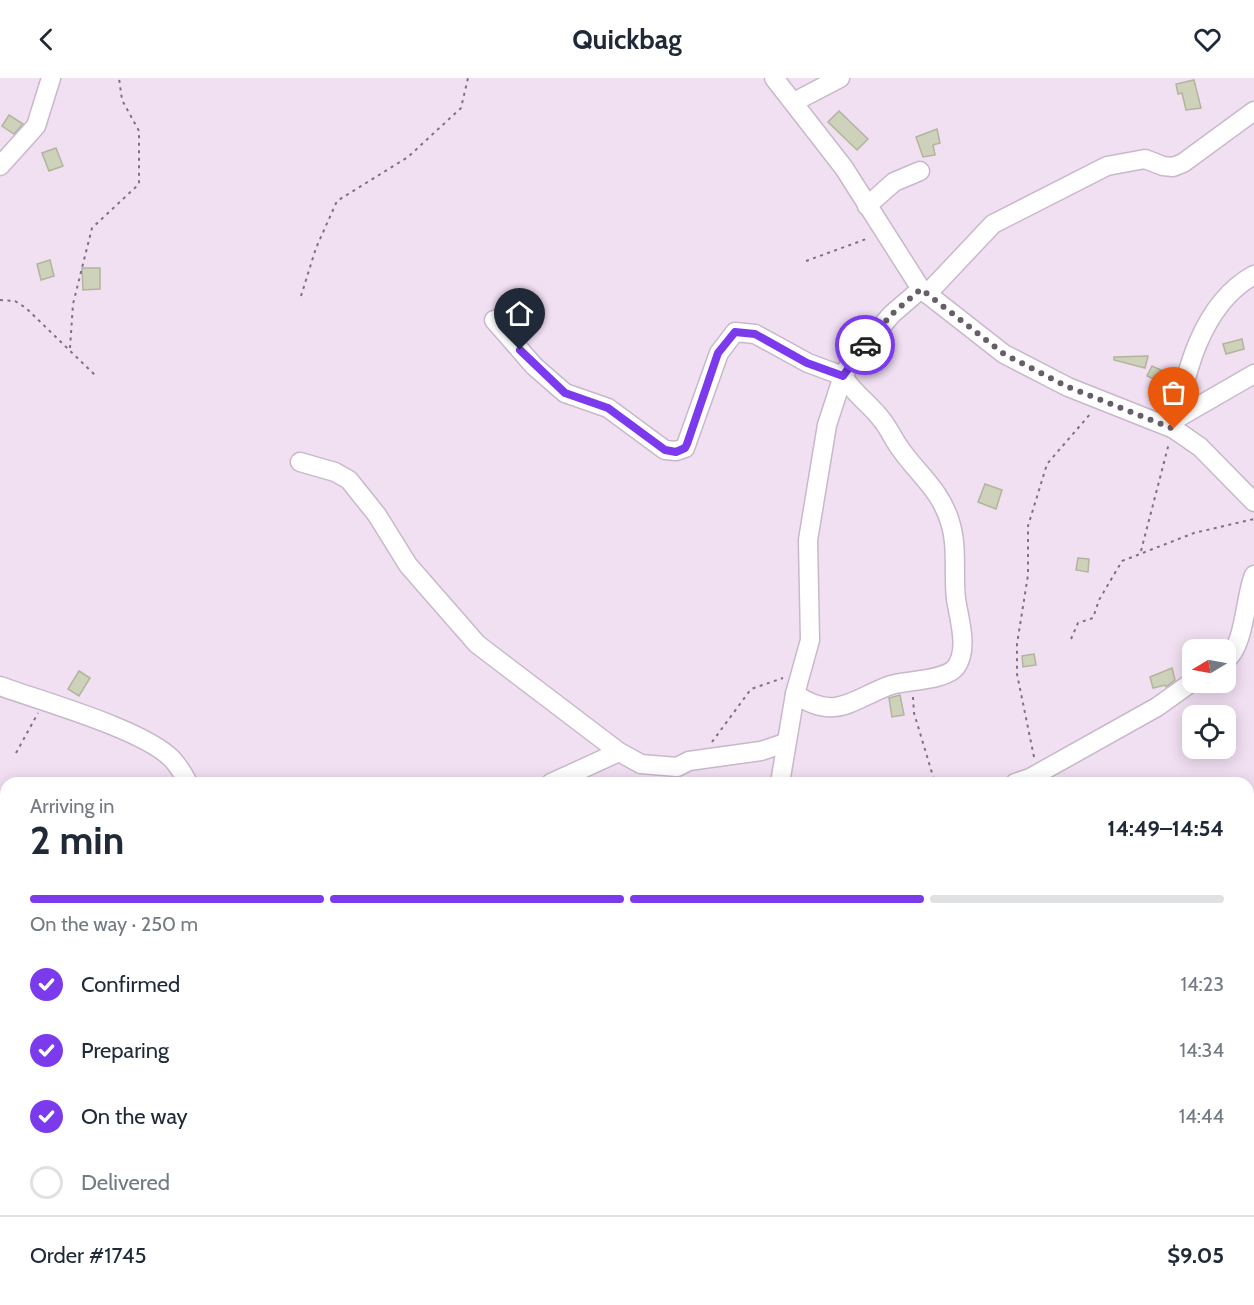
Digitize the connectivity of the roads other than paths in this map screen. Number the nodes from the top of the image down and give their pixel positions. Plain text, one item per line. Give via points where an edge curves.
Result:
1 (51, 78) edge
2 (774, 78) edge
3 (840, 78) edge
4 (794, 102) junction
5 (1254, 111) edge
6 (0, 166) edge
7 (920, 171) dead end
8 (867, 206) junction
9 (1254, 275) edge
10 (924, 291) junction
11 (494, 320) dead end
12 (1254, 374) edge
13 (843, 376) junction
14 (1175, 424) junction
15 (300, 462) dead end
16 (1254, 502) edge
17 (1254, 574) edge
18 (1236, 642) edge
19 (0, 686) edge
20 (1182, 689) edge
21 (795, 694) junction
22 (785, 743) junction
23 (619, 752) junction
24 (180, 777) edge
25 (564, 777) edge
26 (781, 777) edge
27 (1034, 777) edge

1 - 6 street via 36,126
2 - 4 street
3 - 4 street
4 - 8 street via 844,168
5 - 10 street via 1183,163 1163,166 1145,159 1107,166 993,224
7 - 8 street via 894,182
8 - 10 street
9 - 14 street via 1220,305 1189,361
10 - 13 street via 892,314
10 - 14 street via 1004,354 1068,387
11 - 13 street via 534,366 565,393 608,408 665,450 676,452 685,448 718,353 735,332 755,334 807,363
12 - 14 street
13 - 21 street via 827,425 808,540 810,640
13 - 21 street via 928,479 950,521 961,654 956,667 945,674 893,685 842,708 808,703
14 - 16 street
15 - 23 street via 349,480 377,515 408,565 477,644
17 - 18 street
19 - 24 street via 148,742 172,759
20 - 27 street
21 - 22 street
22 - 23 street via 761,751 689,761 677,767 641,764
22 - 26 street
23 - 25 street

